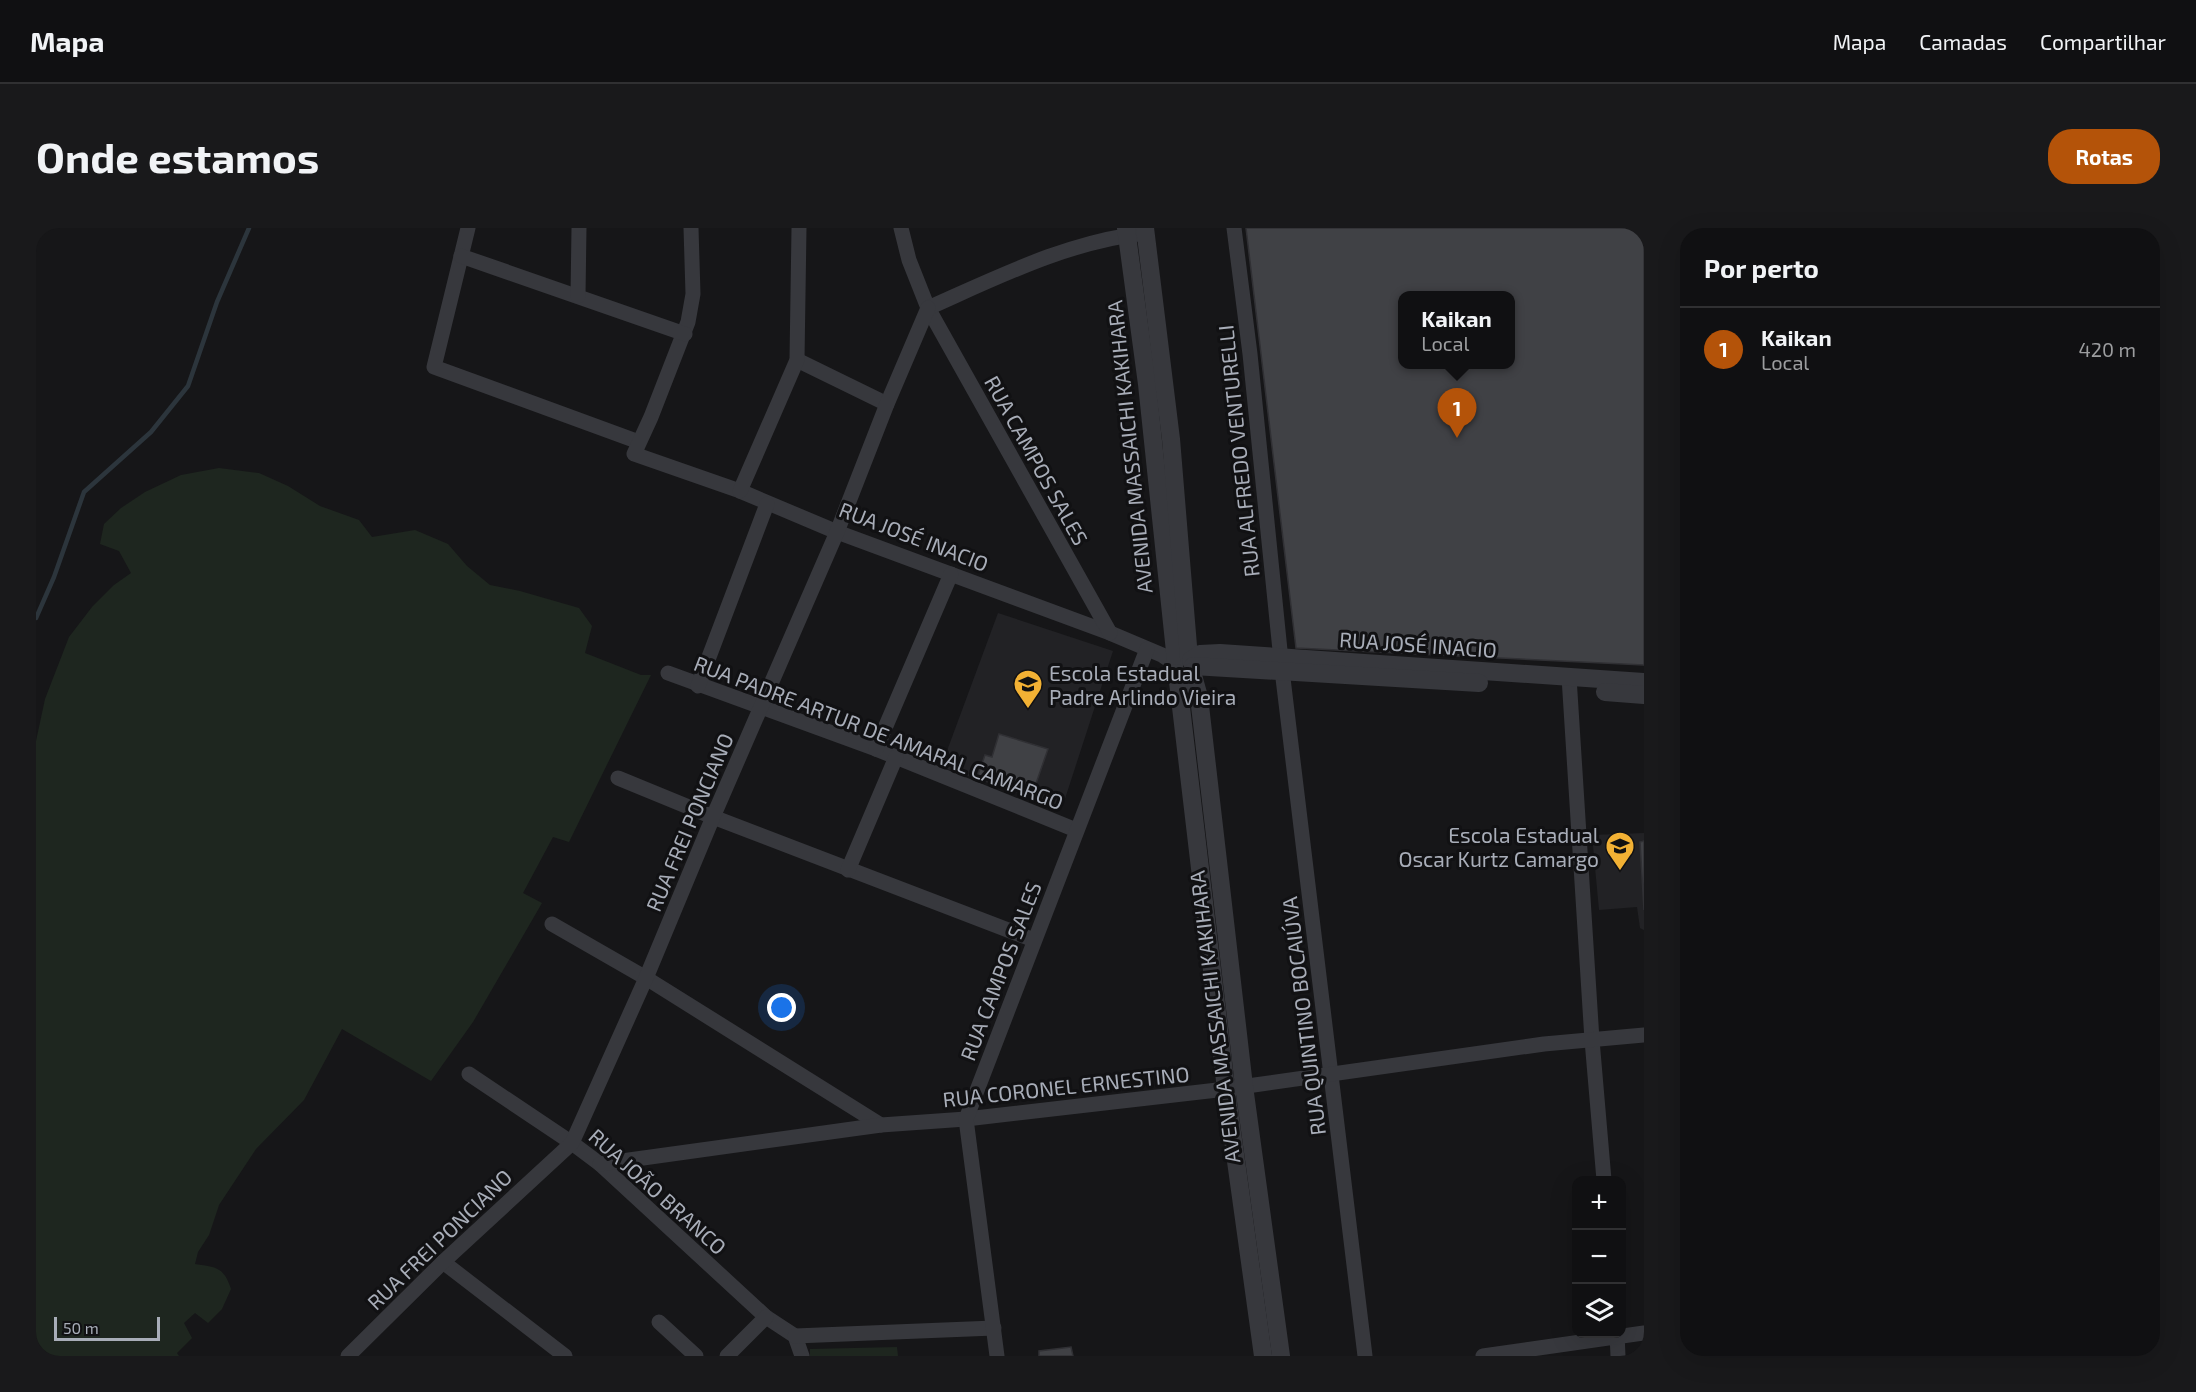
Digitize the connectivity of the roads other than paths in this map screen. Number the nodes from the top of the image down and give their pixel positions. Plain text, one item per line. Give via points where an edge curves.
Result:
1 (468, 228) edge
2 (579, 228) edge
3 (691, 228) edge
4 (799, 228) edge
5 (901, 228) edge
6 (1234, 228) edge
7 (1126, 231) edge
8 (1145, 231) edge
9 (461, 256) junction
10 (578, 296) junction
11 (927, 308) junction
12 (685, 333) junction
13 (797, 360) junction
14 (887, 404) junction
15 (637, 448) junction
16 (740, 491) junction
17 (767, 504) junction
18 (837, 531) junction
19 (951, 574) junction
20 (1110, 633) junction
21 (1147, 649) junction
22 (1281, 663) junction
23 (1185, 665) junction
24 (668, 673) dead end
25 (1644, 682) edge
26 (1569, 683) junction
27 (698, 686) junction
28 (1644, 695) edge
29 (762, 707) junction
30 (876, 749) junction
31 (896, 757) junction
32 (618, 778) dead end
33 (713, 818) junction
34 (1076, 830) junction
35 (848, 870) junction
36 (552, 924) dead end
37 (1034, 940) junction
38 (646, 978) junction
39 (1644, 1035) edge
40 (1592, 1040) junction
41 (1332, 1073) junction
42 (469, 1074) dead end
43 (1235, 1087) junction
44 (966, 1119) junction
45 (881, 1125) junction
46 (572, 1143) junction
47 (600, 1164) junction
48 (1604, 1176) edge
49 (443, 1262) junction
50 (766, 1317) junction
51 (659, 1322) dead end
52 (994, 1328) junction
53 (1644, 1333) edge
54 (1626, 1334) edge
55 (795, 1336) junction
56 (1598, 1338) edge
57 (1617, 1338) edge
58 (348, 1356) edge
59 (565, 1356) edge
60 (696, 1356) edge
61 (728, 1356) edge
62 (802, 1356) edge
63 (997, 1356) edge
64 (1263, 1356) edge
65 (1281, 1356) edge
66 (1365, 1356) edge
67 (1483, 1356) edge
68 (1618, 1356) edge

1 - 9 street
2 - 10 street
3 - 12 street via 693,294
4 - 13 street
5 - 11 street
6 - 22 street, RUA ALFREDO VENTURELLI
7 - 8 street
7 - 11 street via 1039,260
7 - 23 street, AVENIDA MASSAICHI KAKIHARA
8 - 23 street, AVENIDA MASSAICHI KAKIHARA via 1171,439
9 - 10 street
9 - 15 street, RUA JOSÉ INACIO via 434,367
10 - 12 street
11 - 14 street, RUA FREI PONCIANO
11 - 20 street, RUA CAMPOS SALES
12 - 15 street
13 - 14 street
13 - 16 street
14 - 18 street, RUA FREI PONCIANO
15 - 16 street, RUA JOSÉ INACIO
16 - 17 street, RUA JOSÉ INACIO
17 - 18 street, RUA JOSÉ INACIO
17 - 27 street
18 - 19 street, RUA JOSÉ INACIO
18 - 29 street, RUA FREI PONCIANO
19 - 20 street, RUA JOSÉ INACIO
19 - 30 street
20 - 21 street, RUA JOSÉ INACIO
21 - 23 street, RUA JOSÉ INACIO
21 - 34 street, RUA CAMPOS SALES
22 - 23 street, RUA JOSÉ INACIO
22 - 26 street, RUA JOSÉ INACIO
22 - 41 street, RUA QUINTINO BOCAIÚVA
23 - 43 street, AVENIDA MASSAICHI KAKIHARA via 1199,697
24 - 27 street, RUA PADRE ARTUR DE AMARAL CAMARGO
25 - 26 street, RUA JOSÉ INACIO
26 - 28 street, RUA JOSÉ INACIO
26 - 40 street
27 - 29 street, RUA PADRE ARTUR DE AMARAL CAMARGO
29 - 30 street, RUA PADRE ARTUR DE AMARAL CAMARGO
29 - 33 street, RUA FREI PONCIANO
30 - 31 street, RUA PADRE ARTUR DE AMARAL CAMARGO
31 - 34 street, RUA PADRE ARTUR DE AMARAL CAMARGO
31 - 35 street
32 - 33 street
33 - 35 street
33 - 38 street, RUA FREI PONCIANO
34 - 37 street, RUA CAMPOS SALES
35 - 37 street
36 - 38 street
37 - 44 street, RUA CAMPOS SALES
38 - 45 street
38 - 46 street, RUA FREI PONCIANO
39 - 40 street, RUA CORONEL ERNESTINO
40 - 41 street, RUA CORONEL ERNESTINO
40 - 48 street
41 - 43 street, RUA CORONEL ERNESTINO
41 - 66 street, RUA QUINTINO BOCAIÚVA
42 - 46 street, RUA JOÃO BRANCO
43 - 44 street, RUA CORONEL ERNESTINO
43 - 64 street, AVENIDA MASSAICHI KAKIHARA
43 - 65 street, AVENIDA MASSAICHI KAKIHARA
44 - 45 street, RUA CORONEL ERNESTINO
44 - 52 street, RUA CAMPOS SALES
45 - 47 street, RUA CORONEL ERNESTINO
46 - 47 street, RUA JOÃO BRANCO
46 - 49 street, RUA FREI PONCIANO
47 - 50 street, RUA JOÃO BRANCO
49 - 58 street, RUA FREI PONCIANO
49 - 59 street
50 - 55 street, RUA JOÃO BRANCO
50 - 61 street
51 - 60 street
52 - 55 street
52 - 63 street, RUA CAMPOS SALES
53 - 54 street
55 - 62 street
56 - 67 street
57 - 68 street

